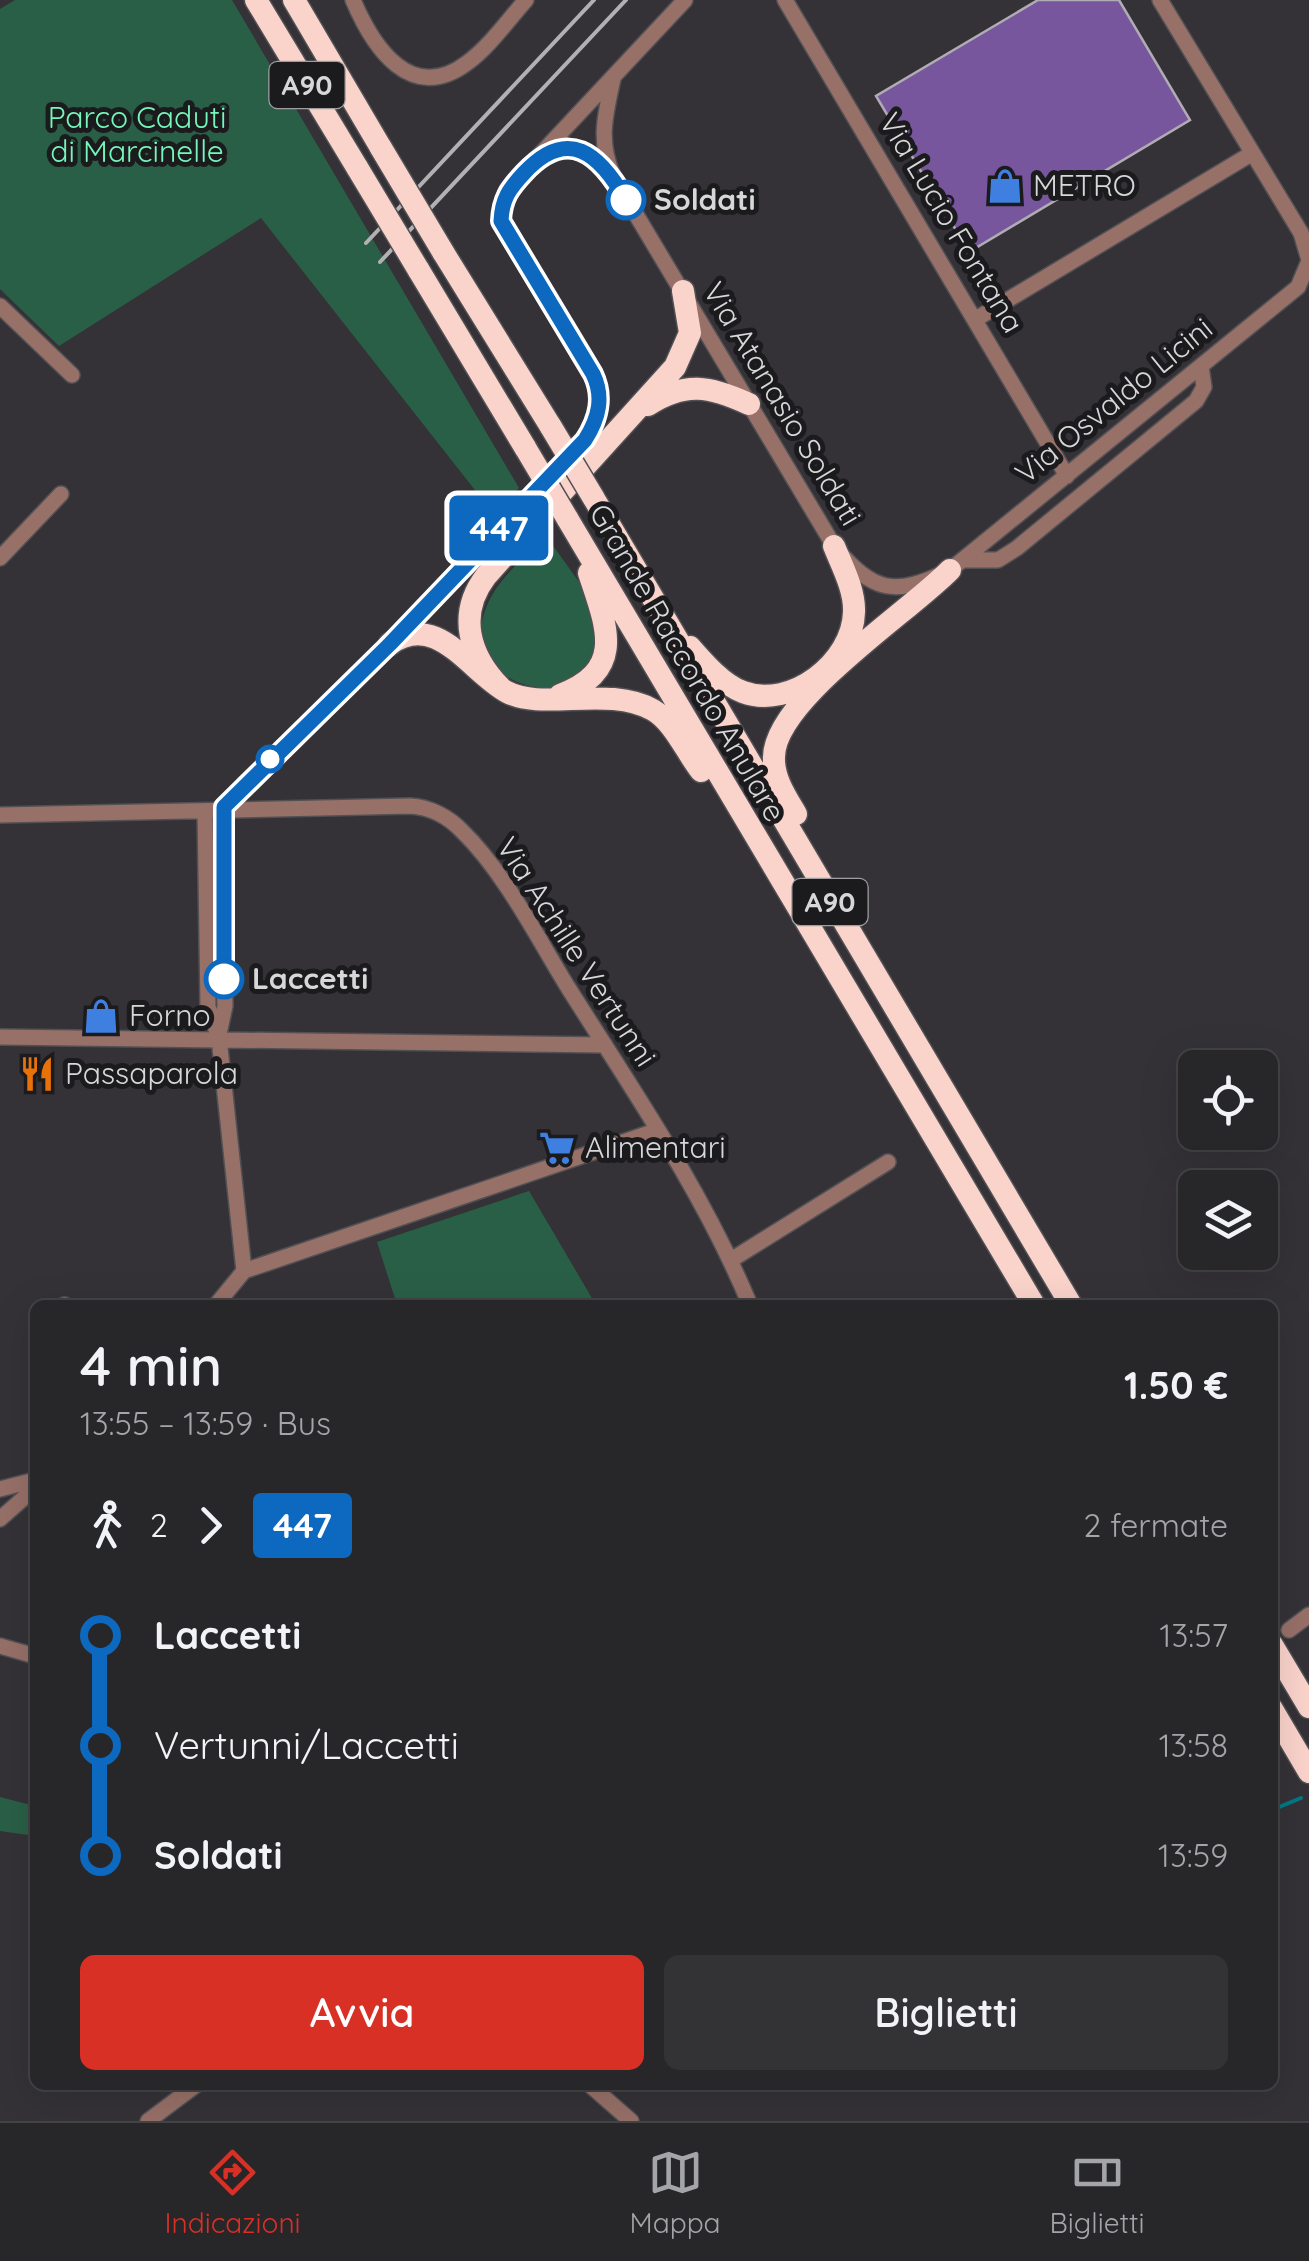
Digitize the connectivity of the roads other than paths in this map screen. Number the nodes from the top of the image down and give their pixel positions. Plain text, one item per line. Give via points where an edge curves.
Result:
1 (256, 0) edge
2 (294, 0) edge
3 (353, 0) edge
4 (526, 0) edge
5 (685, 0) edge
6 (785, 0) edge
7 (1160, 0) edge
8 (613, 80) junction
9 (542, 154) junction
10 (1252, 154) junction
11 (612, 176) junction
12 (1309, 261) edge
13 (1308, 271) edge
14 (683, 292) junction
15 (0, 306) edge
16 (976, 318) junction
17 (1201, 366) junction
18 (72, 375) dead end
19 (749, 404) junction
20 (637, 413) junction
21 (1067, 476) junction
22 (61, 494) dead end
23 (572, 526) junction
24 (834, 546) junction
25 (0, 558) edge
26 (956, 565) junction
27 (644, 585) junction
28 (390, 644) junction
29 (500, 687) junction
30 (552, 697) junction
31 (205, 810) junction
32 (222, 810) junction
33 (0, 815) edge
34 (772, 866) junction
35 (214, 886) junction
36 (845, 927) junction
37 (0, 1037) edge
38 (219, 1038) junction
39 (605, 1045) junction
40 (658, 1130) junction
41 (888, 1162) dead end
42 (731, 1260) junction
43 (244, 1272) junction
44 (220, 1300) edge
45 (748, 1300) edge
46 (1031, 1300) edge
47 (1068, 1300) edge
48 (30, 1481) edge
49 (0, 1488) edge
50 (30, 1492) edge
51 (0, 1519) edge
52 (1309, 1614) edge
53 (1281, 1637) edge
54 (0, 1646) edge
55 (30, 1655) edge
56 (1309, 1707) edge
57 (1278, 1719) edge
58 (1309, 1772) edge
59 (189, 2090) edge
60 (596, 2090) edge
61 (148, 2121) edge
62 (631, 2121) edge

1 - 23 highway, Grande Raccordo Anulare / A90, bridge
2 - 27 highway, Grande Raccordo Anulare / A90, bridge
3 - 4 street via 386,58 429,76 466,63
5 - 8 street
6 - 16 street, Via Lucio Fontana
7 - 10 street
8 - 9 street
8 - 11 street, Via Atanasio Soldati via 602,128
9 - 11 street, Via Atanasio Soldati via 576,148
9 - 28 street via 508,190 501,221 593,374 597,417 585,440
10 - 12 street via 1301,234
10 - 16 street
11 - 14 street, Via Atanasio Soldati
12 - 13 street
13 - 17 street, Via Osvaldo Licini
14 - 19 street, Via Atanasio Soldati
14 - 20 highway via 688,342
15 - 18 street
16 - 21 street, Via Lucio Fontana
17 - 21 street, Via Osvaldo Licini
17 - 26 street via 1204,387 1196,401 1043,526 998,560
19 - 20 highway via 692,386
19 - 24 street, Via Atanasio Soldati
20 - 29 highway via 474,595 470,638
21 - 26 street, Via Osvaldo Licini
22 - 25 street
23 - 30 highway via 608,644 592,676
23 - 34 highway, Grande Raccordo Anulare / A90
24 - 26 street, Via Atanasio Soldati via 865,578 886,587 910,587
24 - 27 highway via 853,596 848,640 816,676 776,695 732,687 675,630
26 - 36 highway via 806,694 777,741 775,770
27 - 36 highway, Grande Raccordo Anulare / A90
28 - 29 highway via 410,634 436,636
28 - 32 street
29 - 30 highway via 516,696
30 - 34 highway via 620,700 660,714
31 - 32 street, Via Achille Vertunni
31 - 33 street, Via Achille Vertunni
31 - 35 street
32 - 35 street
32 - 39 street, Via Achille Vertunni via 418,806 445,818 479,850
34 - 46 highway, Grande Raccordo Anulare / A90
35 - 38 street
36 - 47 highway, Grande Raccordo Anulare / A90
37 - 38 street
38 - 39 street
38 - 43 street
39 - 40 street, Via Achille Vertunni
40 - 42 street, Via Achille Vertunni
40 - 43 street
41 - 42 street
42 - 45 street, Via Achille Vertunni
43 - 44 street
48 - 49 street
50 - 51 street
52 - 53 street
53 - 56 highway
54 - 55 street
57 - 58 highway
59 - 61 street
60 - 62 street

